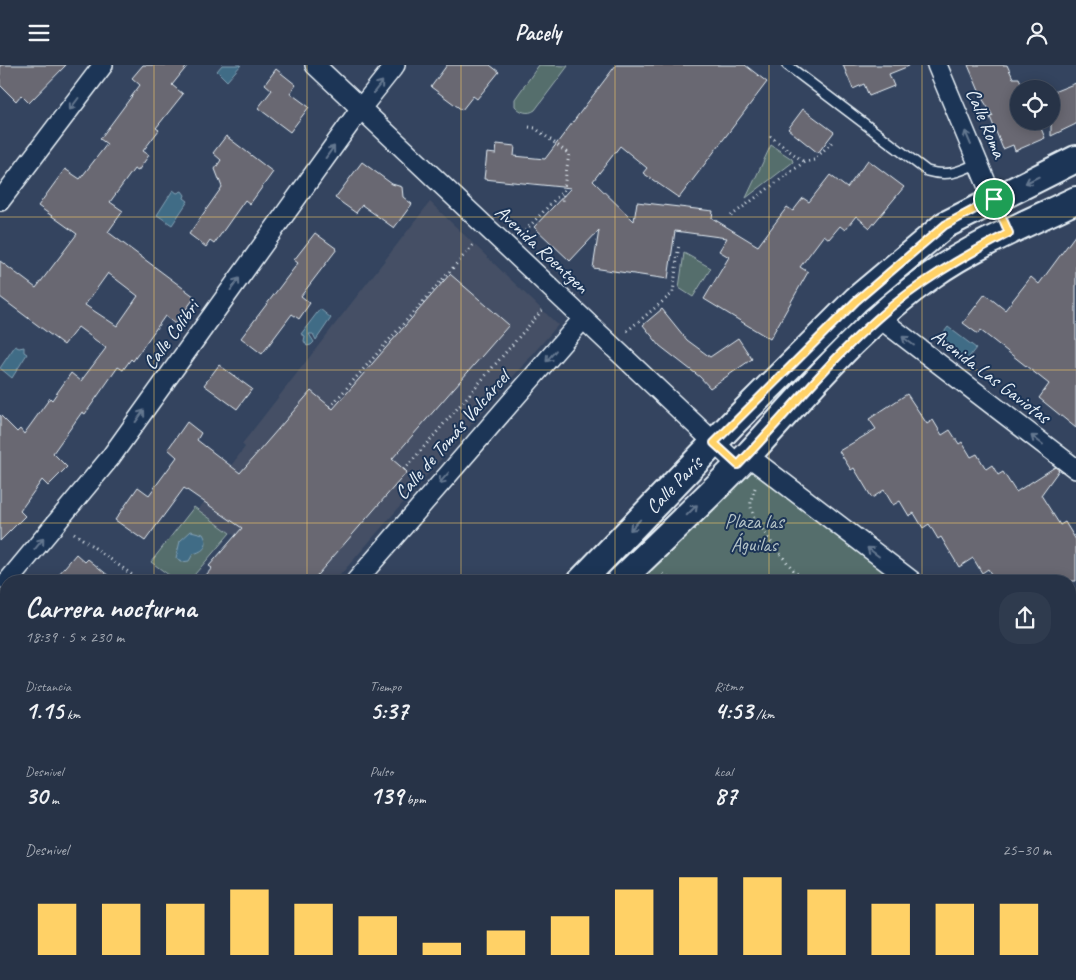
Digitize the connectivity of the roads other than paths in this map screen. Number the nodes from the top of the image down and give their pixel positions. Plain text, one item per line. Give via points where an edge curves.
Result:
1 (103, 65) edge
2 (315, 65) edge
3 (395, 65) edge
4 (787, 65) edge
5 (937, 65) edge
6 (361, 108) junction
7 (1076, 159) edge
8 (978, 163) junction
9 (994, 199) junction
10 (1076, 200) edge
11 (0, 201) edge
12 (1009, 233) junction
13 (856, 301) junction
14 (878, 317) junction
15 (583, 319) junction
16 (714, 443) junction
17 (742, 460) junction
18 (1076, 469) edge
19 (13, 575) edge
20 (361, 575) edge
21 (595, 575) edge
22 (626, 575) edge
23 (904, 575) edge

1 -> 11 street
2 - 6 street, Avenida Roentgen
6 -> 3 street, Calle Colibri
4 - 8 lane via 926,171 955,174
8 -> 5 street, Calle Roma
6 - 15 street, Avenida Roentgen
19 -> 6 street, Calle Colibri via 110,458
7 -> 9 main road, Calle París
8 - 9 street, Calle Roma
9 - 12 main road
9 - 13 main road, Calle París via 945,225
10 - 12 main road, Calle París
12 - 14 main road, Calle París via 933,274
13 - 14 main road
13 - 16 main road, Calle París
14 - 17 main road, Calle París
18 -> 14 street, Avenida Las Gaviotas
15 - 16 street, Avenida Roentgen
15 -> 20 street, Calle de Tomás Valcárcel
16 - 17 street, Avenida Roentgen
16 -> 21 main road, Calle París
22 -> 17 main road, Calle París
23 -> 17 street

